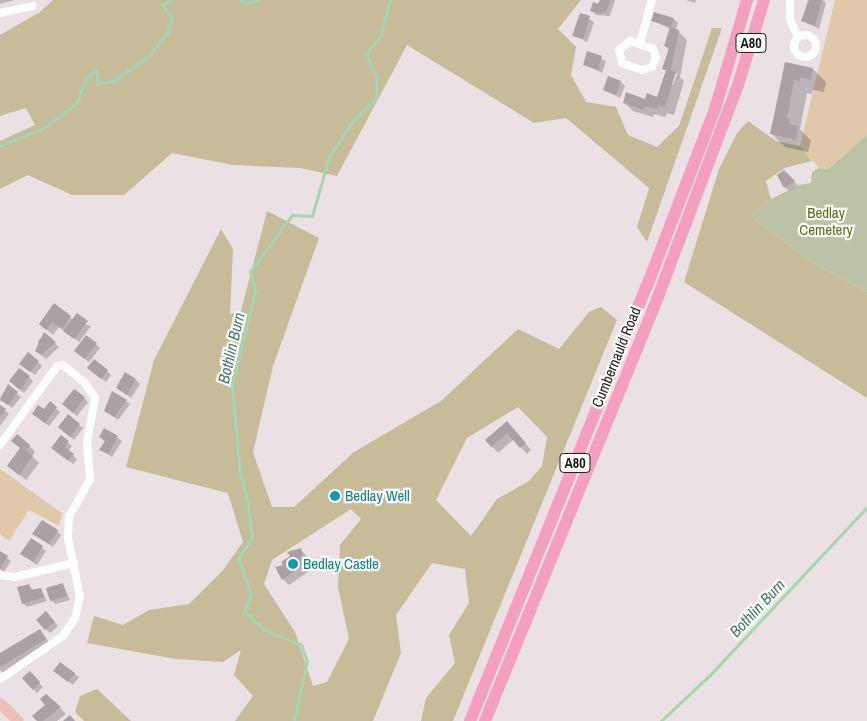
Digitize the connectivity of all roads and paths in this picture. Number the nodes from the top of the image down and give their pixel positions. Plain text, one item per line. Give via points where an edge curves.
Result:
1 (652, 0) edge
2 (747, 0) edge
3 (764, 0) edge
4 (790, 0) edge
5 (32, 6) dead end
6 (0, 13) edge
7 (798, 37) dead end
8 (640, 43) junction
9 (0, 444) edge
10 (74, 563) junction
11 (0, 575) edge
12 (0, 679) edge
13 (0, 703) edge
14 (18, 721) edge
15 (470, 721) edge
16 (485, 721) edge

1 - 8 street
2 - 15 main road, Cumbernauld Road / A80 via 715,108 648,286
3 - 16 main road, Cumbernauld Road / A80 via 738,86 691,210
4 - 7 street via 790,19
5 - 6 street
8 - 8 street via 655,53 655,61 648,69 626,65 618,57 623,44
9 - 10 street via 57,366 64,365 85,383 94,398 87,443 91,468 90,480 69,517 68,538
10 - 11 street via 15,577
10 - 12 street via 80,597 75,618 63,636
13 - 14 street

